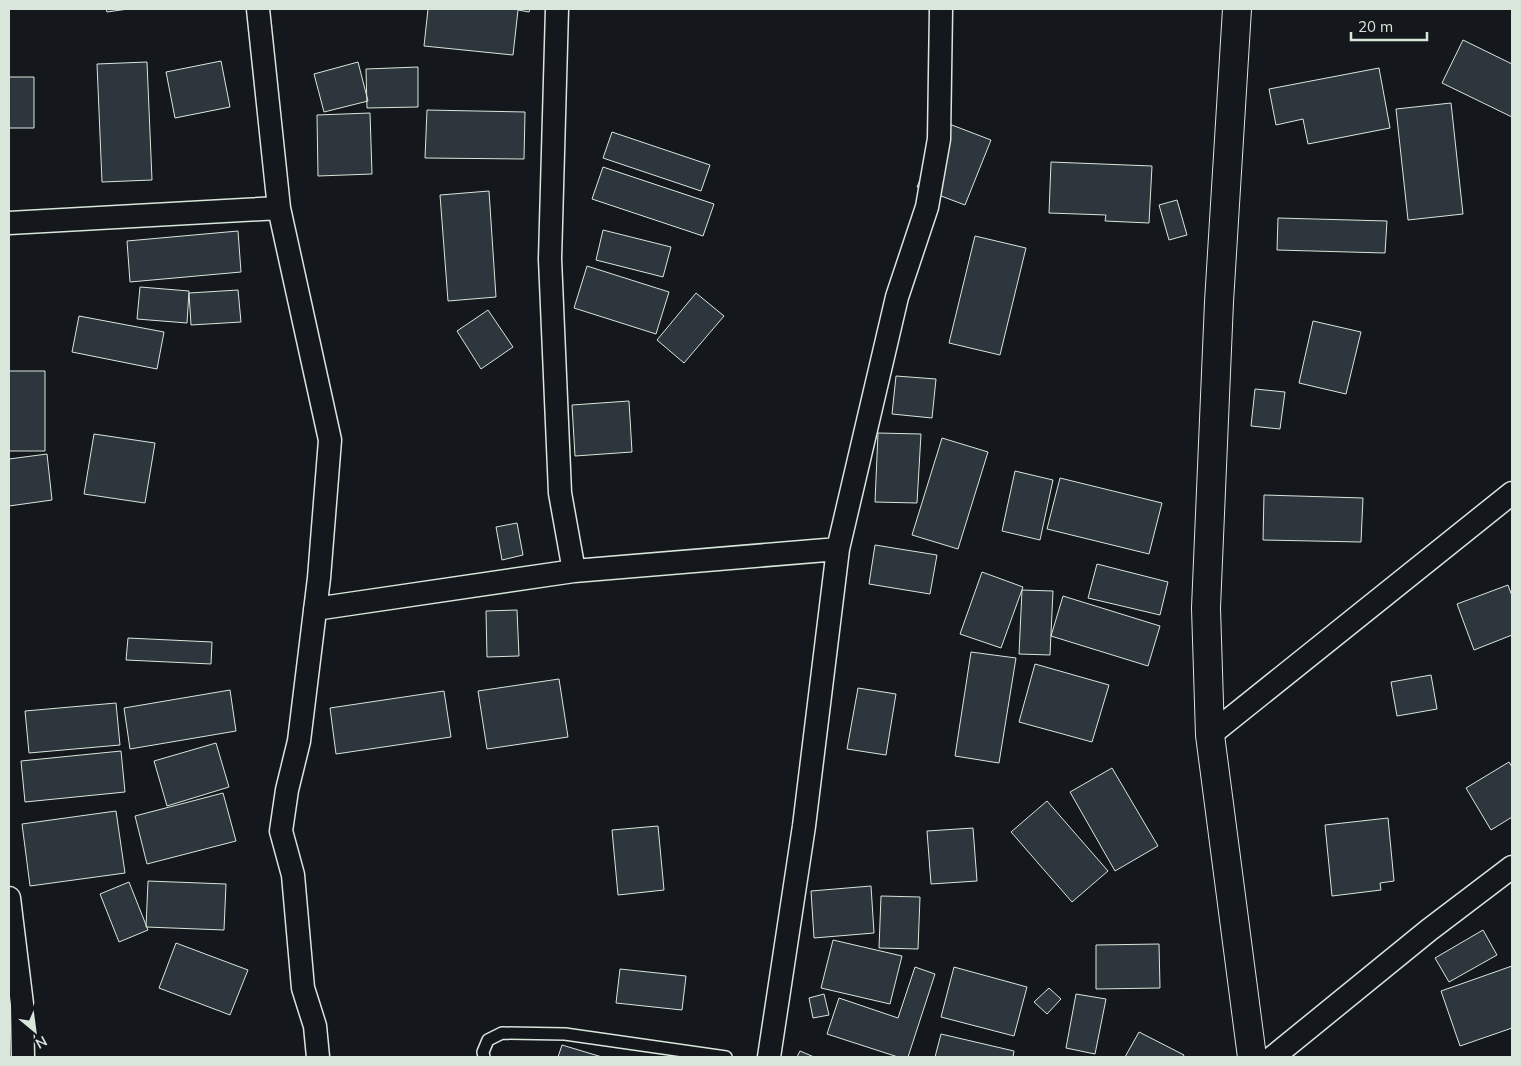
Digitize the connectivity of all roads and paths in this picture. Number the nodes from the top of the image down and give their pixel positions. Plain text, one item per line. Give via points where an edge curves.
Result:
1 (258, 9) edge
2 (558, 9) edge
3 (941, 9) edge
4 (1237, 9) edge
5 (279, 208) junction
6 (9, 223) edge
7 (1512, 493) edge
8 (838, 549) junction
9 (574, 571) junction
10 (315, 609) junction
11 (1210, 735) junction
12 (1512, 867) edge
13 (9, 898) edge
14 (23, 1057) edge
15 (318, 1057) edge
16 (484, 1057) edge
17 (726, 1057) edge
18 (769, 1057) edge
19 (1252, 1057) edge
20 (1273, 1057) edge

1 - 5 street
2 - 9 street via 550,259 560,493
3 - 8 street via 939,139 927,207 897,297
4 - 11 street via 1219,302 1206,608
5 - 6 street
5 - 10 street via 330,440
7 - 11 street
8 - 9 street
8 - 18 street via 804,826
9 - 10 street
10 - 15 street via 299,741 281,831 293,875 303,988 314,1026
11 - 19 street
12 - 20 street
13 - 14 street via 22,1004
16 - 17 lane via 488,1040 502,1033 565,1034

